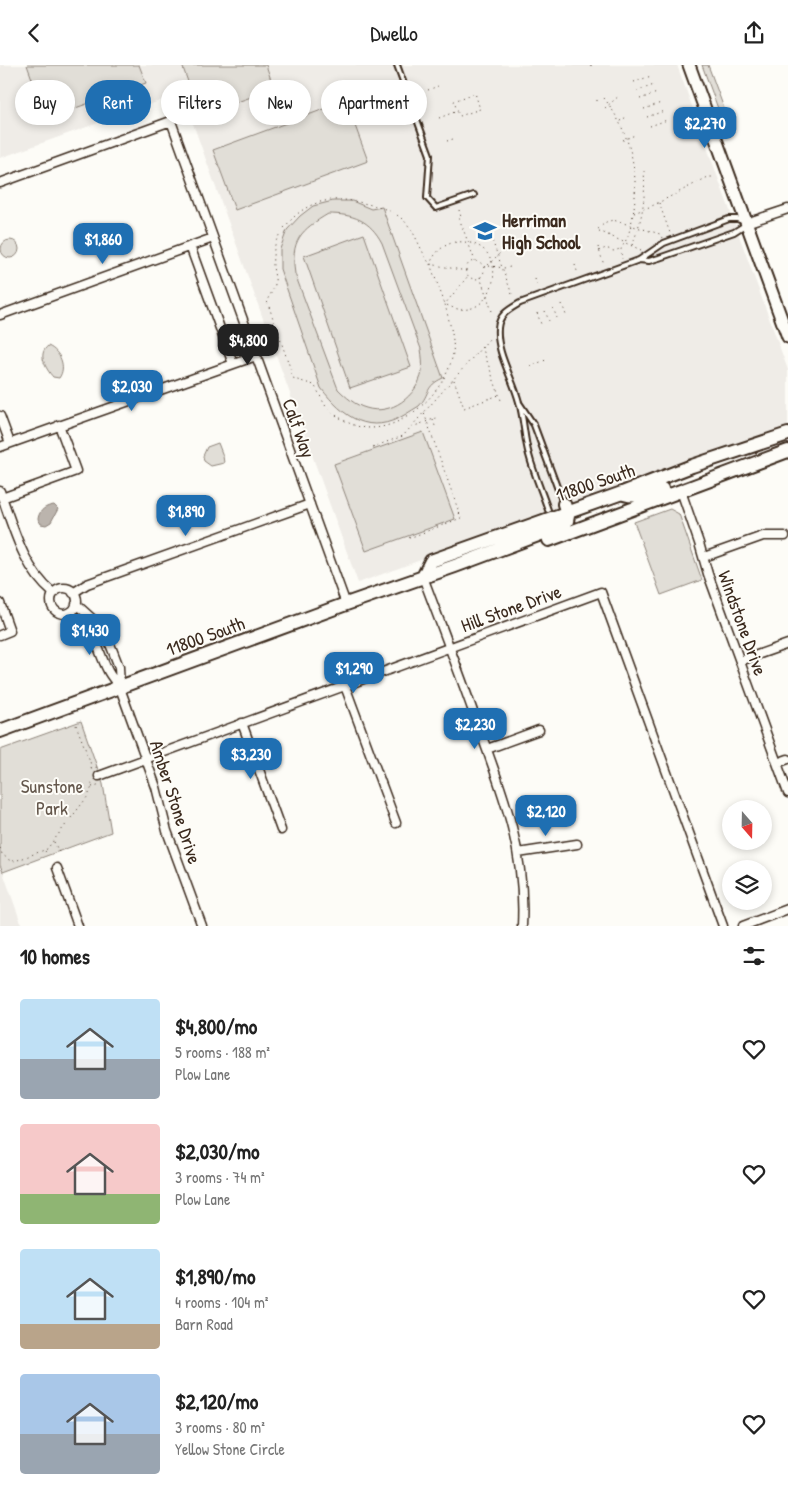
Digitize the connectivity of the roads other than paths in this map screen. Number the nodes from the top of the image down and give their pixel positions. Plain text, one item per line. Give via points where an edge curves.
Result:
1 (397, 65) edge
2 (689, 65) edge
3 (0, 183) edge
4 (474, 195) dead end
5 (788, 209) edge
6 (746, 223) junction
7 (213, 238) junction
8 (190, 246) junction
9 (639, 260) junction
10 (0, 315) edge
11 (788, 337) edge
12 (256, 356) junction
13 (233, 364) junction
14 (519, 403) junction
15 (0, 416) edge
16 (59, 425) junction
17 (788, 434) edge
18 (10, 443) junction
19 (0, 447) edge
20 (788, 451) edge
21 (737, 452) junction
22 (681, 491) junction
23 (622, 493) junction
24 (1, 495) edge
25 (310, 504) junction
26 (565, 508) junction
27 (545, 515) junction
28 (785, 536) dead end
29 (704, 557) junction
30 (423, 577) junction
31 (53, 593) junction
32 (74, 593) junction
33 (0, 603) edge
34 (76, 604) junction
35 (346, 604) junction
36 (68, 613) junction
37 (0, 635) edge
38 (788, 644) edge
39 (450, 647) junction
40 (740, 661) junction
41 (345, 686) junction
42 (120, 688) junction
43 (242, 723) junction
44 (539, 730) dead end
45 (0, 731) edge
46 (487, 749) junction
47 (146, 759) junction
48 (788, 759) edge
49 (777, 763) junction
50 (98, 776) dead end
51 (788, 793) edge
52 (396, 823) dead end
53 (280, 830) dead end
54 (576, 844) dead end
55 (518, 853) junction
56 (57, 868) dead end
57 (788, 909) edge
58 (78, 926) edge
59 (202, 926) edge
60 (522, 926) edge
61 (723, 926) edge
62 (743, 926) edge

1 - 4 lane via 430,155 426,198 436,208
2 - 6 main road
3 - 7 street, Calf Way via 171,121
5 - 6 street
6 - 9 lane via 734,232 659,258
6 - 9 lane via 729,219 664,243
6 - 11 main road
7 - 8 street
7 - 12 street, Calf Way
8 - 10 street
8 - 13 street
9 - 14 lane via 507,310 500,319 498,335
12 - 13 street
12 - 25 street, Calf Way
13 - 16 street
14 - 26 lane via 534,425
14 - 27 lane via 522,428
15 - 18 street
16 - 18 street
16 - 24 street via 76,471
17 - 21 main road, 11800 South
18 - 19 street
20 - 22 main road, 11800 South
21 - 22 main road via 692,475
21 - 23 main road, 11800 South
22 - 23 main road via 669,487 643,495
22 - 29 street, Windstone Drive
22 - 30 main road, 11800 South via 444,578
23 - 26 main road, 11800 South
24 - 31 street via 31,569
25 - 32 street via 87,585
25 - 35 street, Calf Way
26 - 27 main road, 11800 South
26 - 30 main road via 567,521 557,528
27 - 30 main road, 11800 South via 431,561
28 - 29 street via 763,536
29 - 40 street, Windstone Drive
30 - 35 main road, 11800 South
30 - 39 street
31 - 32 street via 63,588
31 - 36 street via 53,609
32 - 34 street
33 - 37 street via 10,631
34 - 36 street
34 - 42 street via 97,623 109,642 119,667
35 - 42 main road, 11800 South
36 - 42 street via 89,630 108,672
38 - 40 street
39 - 41 street, Hill Stone Drive
39 - 46 street
39 - 61 street, Hill Stone Drive via 601,592
40 - 49 street, Windstone Drive
41 - 43 street, Hill Stone Drive
41 - 52 street
42 - 45 main road, 11800 South
42 - 47 street, Amber Stone Drive
43 - 47 street, Hill Stone Drive
43 - 53 street
44 - 46 street
46 - 55 street via 509,812
47 - 50 street, Hill Stone Drive
47 - 59 street, Amber Stone Drive via 167,831
48 - 49 street
49 - 51 street, Windstone Drive
54 - 55 street
55 - 60 street
56 - 58 street
57 - 62 street

